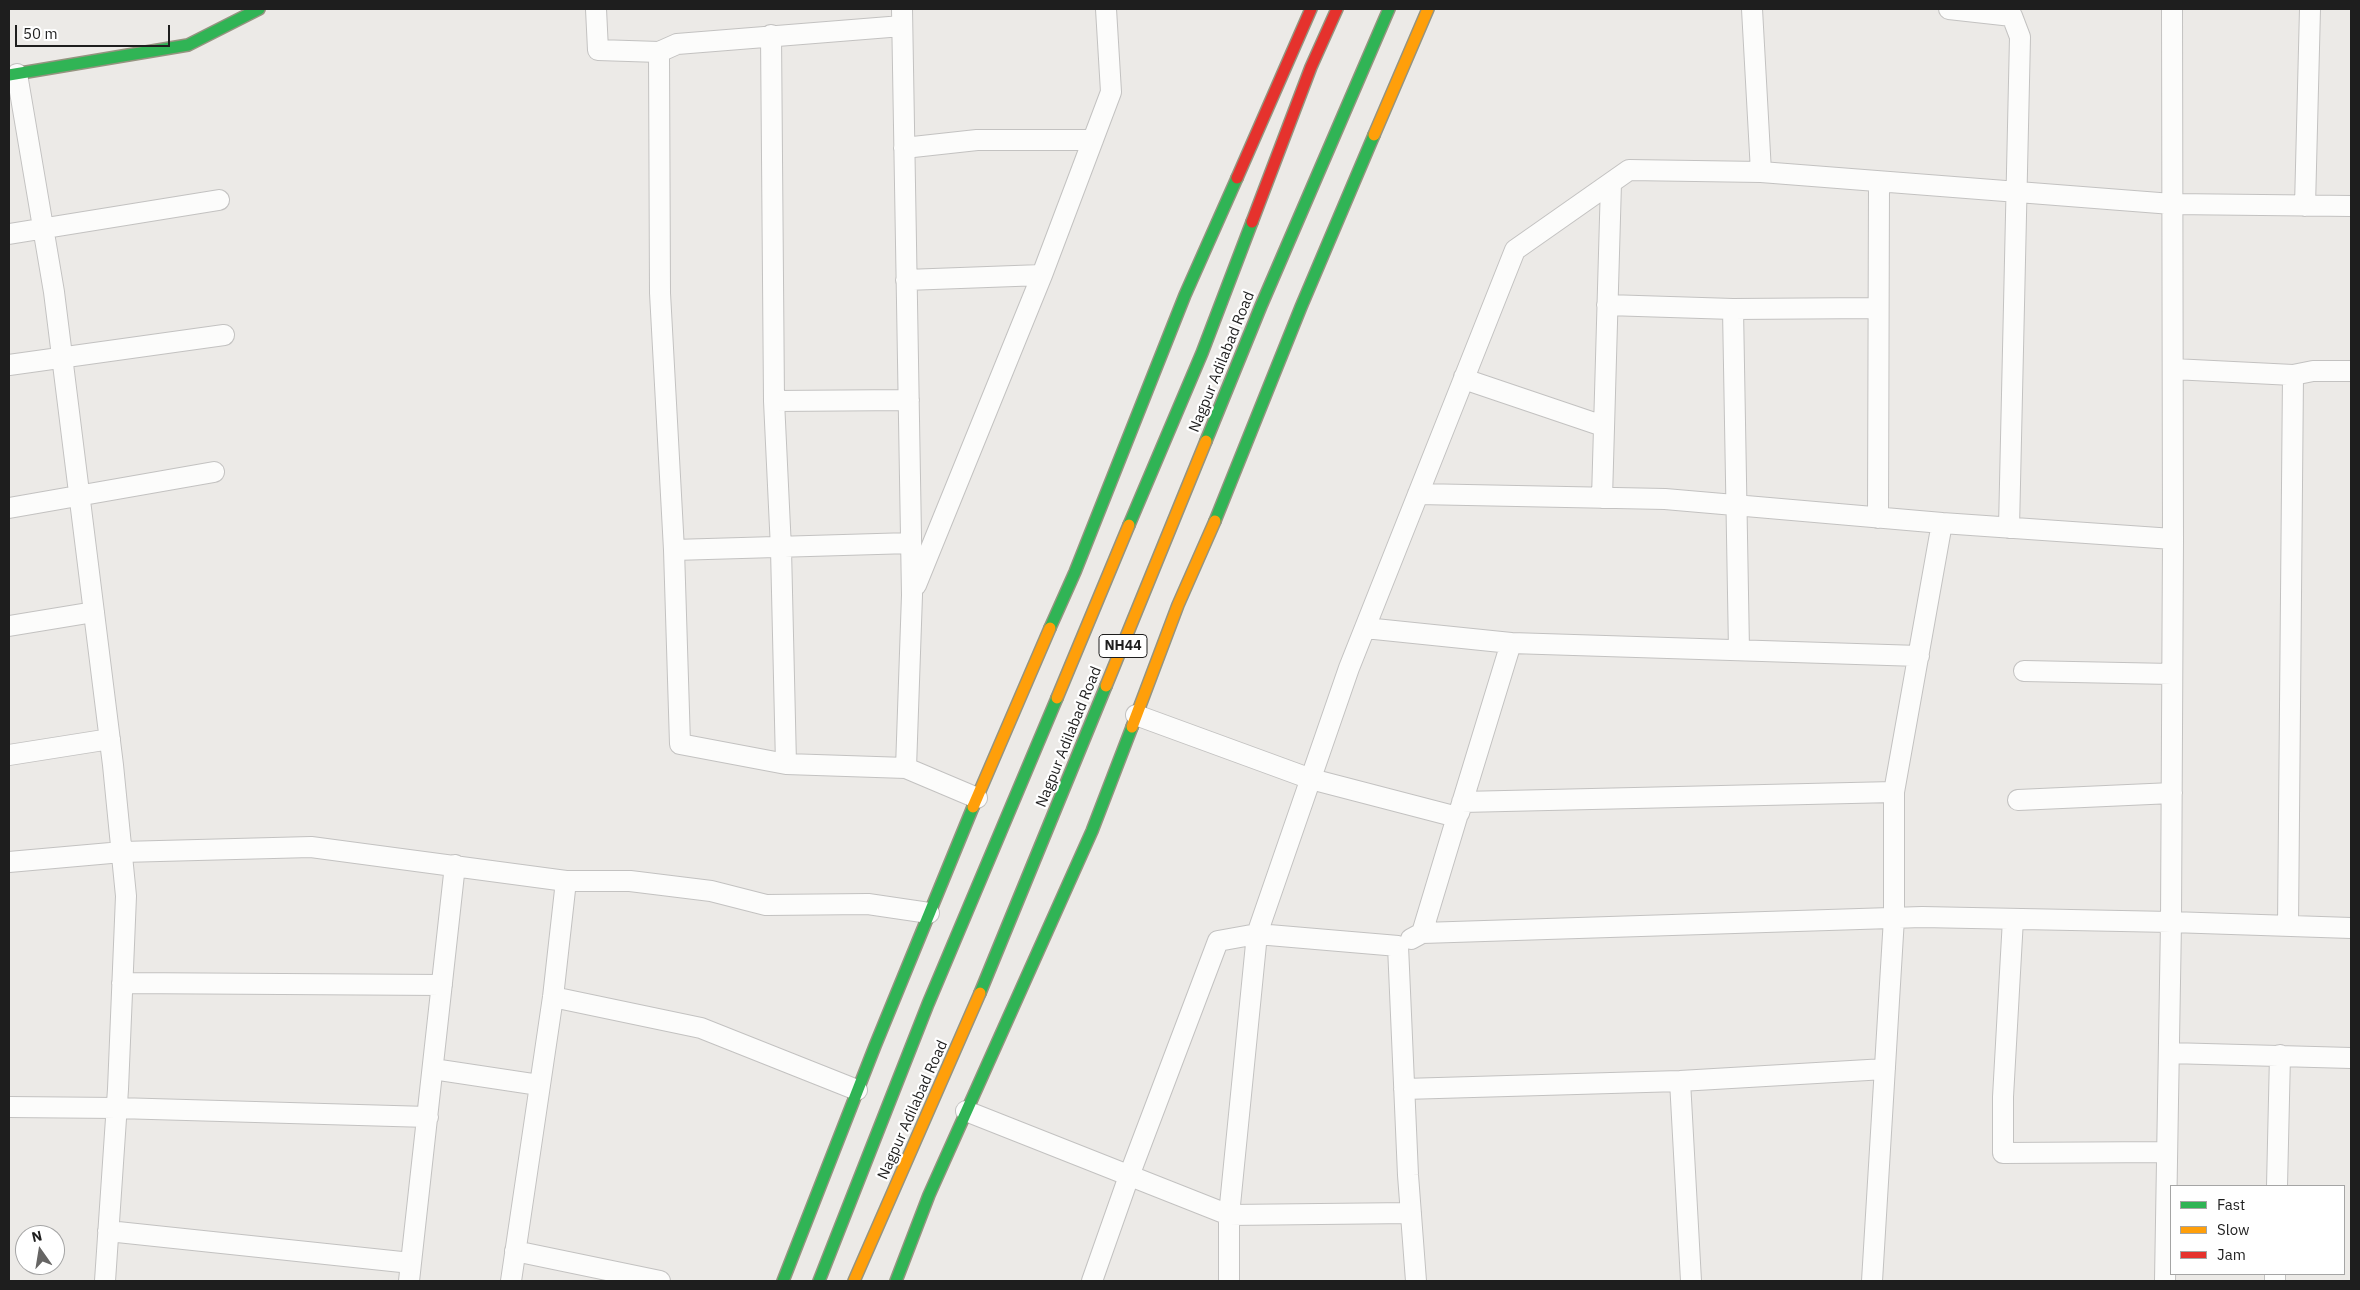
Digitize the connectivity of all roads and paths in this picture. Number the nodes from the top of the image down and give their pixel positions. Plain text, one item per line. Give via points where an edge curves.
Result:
1 (259, 9) edge
2 (596, 9) edge
3 (1106, 9) edge
4 (1310, 9) edge
5 (1337, 9) edge
6 (1389, 9) edge
7 (1428, 9) edge
8 (1752, 9) edge
9 (1949, 9) edge
10 (2172, 9) edge
11 (2310, 9) edge
12 (902, 17) edge
13 (771, 35) junction
14 (659, 52) junction
15 (13, 74) edge
16 (1093, 140) junction
17 (904, 148) junction
18 (1762, 172) junction
19 (1879, 182) junction
20 (1611, 183) junction
21 (2017, 192) junction
22 (219, 200) dead end
23 (2172, 204) junction
24 (2305, 206) junction
25 (2351, 206) edge
26 (43, 228) junction
27 (9, 234) edge
28 (1042, 274) junction
29 (906, 280) junction
30 (1607, 305) junction
31 (1877, 308) junction
32 (1734, 309) junction
33 (224, 335) dead end
34 (62, 358) junction
35 (9, 365) edge
36 (2173, 369) junction
37 (2351, 371) edge
38 (2292, 375) junction
39 (1464, 377) junction
40 (909, 400) junction
41 (774, 402) junction
42 (1604, 426) junction
43 (214, 472) dead end
44 (1418, 494) junction
45 (79, 497) junction
46 (1602, 498) junction
47 (1737, 506) junction
48 (9, 508) edge
49 (1878, 518) junction
50 (1942, 524) junction
51 (2008, 528) junction
52 (2173, 539) junction
53 (911, 543) junction
54 (781, 549) junction
55 (674, 550) junction
56 (912, 595) junction
57 (94, 612) junction
58 (9, 626) edge
59 (1365, 628) junction
60 (1511, 642) junction
61 (1739, 650) junction
62 (1918, 656) junction
63 (2024, 671) dead end
64 (2172, 674) junction
65 (1136, 715) junction
66 (110, 739) junction
67 (9, 755) edge
68 (786, 764) junction
69 (906, 768) junction
70 (1311, 779) junction
71 (1894, 792) junction
72 (2172, 793) junction
73 (977, 798) junction
74 (2018, 800) dead end
75 (1460, 810) junction
76 (122, 852) junction
77 (9, 862) edge
78 (455, 865) junction
79 (566, 881) junction
80 (929, 913) junction
81 (1894, 918) junction
82 (2013, 919) junction
83 (2171, 922) junction
84 (2288, 926) junction
85 (2351, 928) edge
86 (1257, 934) junction
87 (1422, 934) junction
88 (1398, 946) junction
89 (122, 983) junction
90 (442, 985) junction
91 (553, 997) junction
92 (2169, 1053) junction
93 (2280, 1055) junction
94 (2351, 1058) edge
95 (433, 1069) junction
96 (1885, 1069) junction
97 (1680, 1081) junction
98 (539, 1085) junction
99 (1404, 1089) junction
100 (857, 1090) junction
101 (9, 1107) edge
102 (116, 1108) junction
103 (966, 1111) junction
104 (428, 1117) junction
105 (2167, 1152) junction
106 (1129, 1176) junction
107 (2277, 1185) edge
108 (1411, 1213) junction
109 (1229, 1216) junction
110 (108, 1231) junction
111 (515, 1251) junction
112 (410, 1272) edge
113 (105, 1281) edge
114 (511, 1281) edge
115 (660, 1281) edge
116 (783, 1281) edge
117 (819, 1281) edge
118 (854, 1281) edge
119 (896, 1281) edge
120 (1092, 1281) edge
121 (1229, 1281) edge
122 (1416, 1281) edge
123 (1691, 1281) edge
124 (1872, 1281) edge
125 (2165, 1281) edge

1 - 15 main road via 188,45
2 - 14 street via 598,50
3 - 16 street via 1111,92
4 - 73 main road via 1185,295 1075,572
5 - 117 main road, Nagpur Adilabad Road / NH44 via 1311,67 1202,353 928,1004
6 - 118 main road, Nagpur Adilabad Road / NH44 via 1261,306 979,1007
7 - 65 main road via 1301,307
8 - 18 street
9 - 21 street via 2012,16 2020,38
10 - 23 street
11 - 24 street
12 - 13 street
12 - 17 street
13 - 14 street via 677,44
13 - 41 street
14 - 55 street via 660,293
15 - 26 street
16 - 17 street via 978,140
16 - 28 street
17 - 29 street
18 - 19 street
18 - 20 street via 1629,170
19 - 21 street
19 - 31 street
20 - 30 street
20 - 39 street via 1514,250
21 - 23 street
21 - 51 street
22 - 26 street
23 - 24 street
23 - 36 street
24 - 25 street
26 - 27 street
26 - 34 street
28 - 29 street
28 - 56 street
29 - 40 street
30 - 32 street
30 - 42 street
31 - 32 street
31 - 49 street
32 - 47 street
33 - 34 street
34 - 35 street
34 - 45 street
36 - 38 street
36 - 52 street
37 - 38 street via 2313,370
38 - 84 street
39 - 42 street
39 - 44 street
40 - 41 street
40 - 53 street
41 - 54 street
42 - 46 street
43 - 45 street
44 - 46 street
44 - 59 street
45 - 48 street
45 - 57 street
46 - 47 street via 1665,499
47 - 49 street
47 - 61 street
49 - 50 street
50 - 51 street
50 - 62 street
51 - 52 street
52 - 64 street
53 - 54 street
53 - 56 street
54 - 55 street
54 - 68 street
55 - 68 street via 680,744
56 - 69 street
57 - 58 street
57 - 66 street
59 - 60 street
59 - 70 street
60 - 61 street
60 - 75 street
61 - 62 street
62 - 71 street
63 - 64 street
64 - 72 street
65 - 70 street
65 - 103 main road via 1092,831 1003,1018
66 - 67 street
66 - 76 street
68 - 69 street
69 - 73 street
70 - 75 street
70 - 86 street
71 - 75 street
71 - 81 street
72 - 74 street
72 - 83 street
73 - 80 main road
75 - 87 street
76 - 77 street
76 - 78 street via 311,847
76 - 89 street via 126,896
78 - 79 street via 484,872
78 - 90 street
79 - 80 street via 648,883 711,891 766,905 868,904
79 - 91 street
80 - 100 main road
81 - 82 street
81 - 87 street
81 - 96 street
82 - 83 street
82 - 105 street via 2003,1153
83 - 84 street
83 - 92 street
84 - 85 street
86 - 88 street
86 - 106 street via 1218,941
86 - 109 street
87 - 88 street
88 - 99 street
89 - 90 street
89 - 102 street
90 - 95 street
91 - 98 street
91 - 100 street via 701,1028
92 - 93 street
92 - 105 street
93 - 94 street
93 - 107 street
95 - 98 street
95 - 104 street
96 - 97 street
96 - 124 street
97 - 99 street
97 - 123 street
98 - 111 street
99 - 108 street
100 - 116 main road
101 - 102 street
102 - 104 street
102 - 110 street
103 - 106 street
103 - 119 main road
104 - 112 street
105 - 125 street
106 - 109 street
106 - 120 street
108 - 109 street
108 - 122 street
109 - 121 street
110 - 112 street
110 - 113 street
111 - 114 street
111 - 115 street

